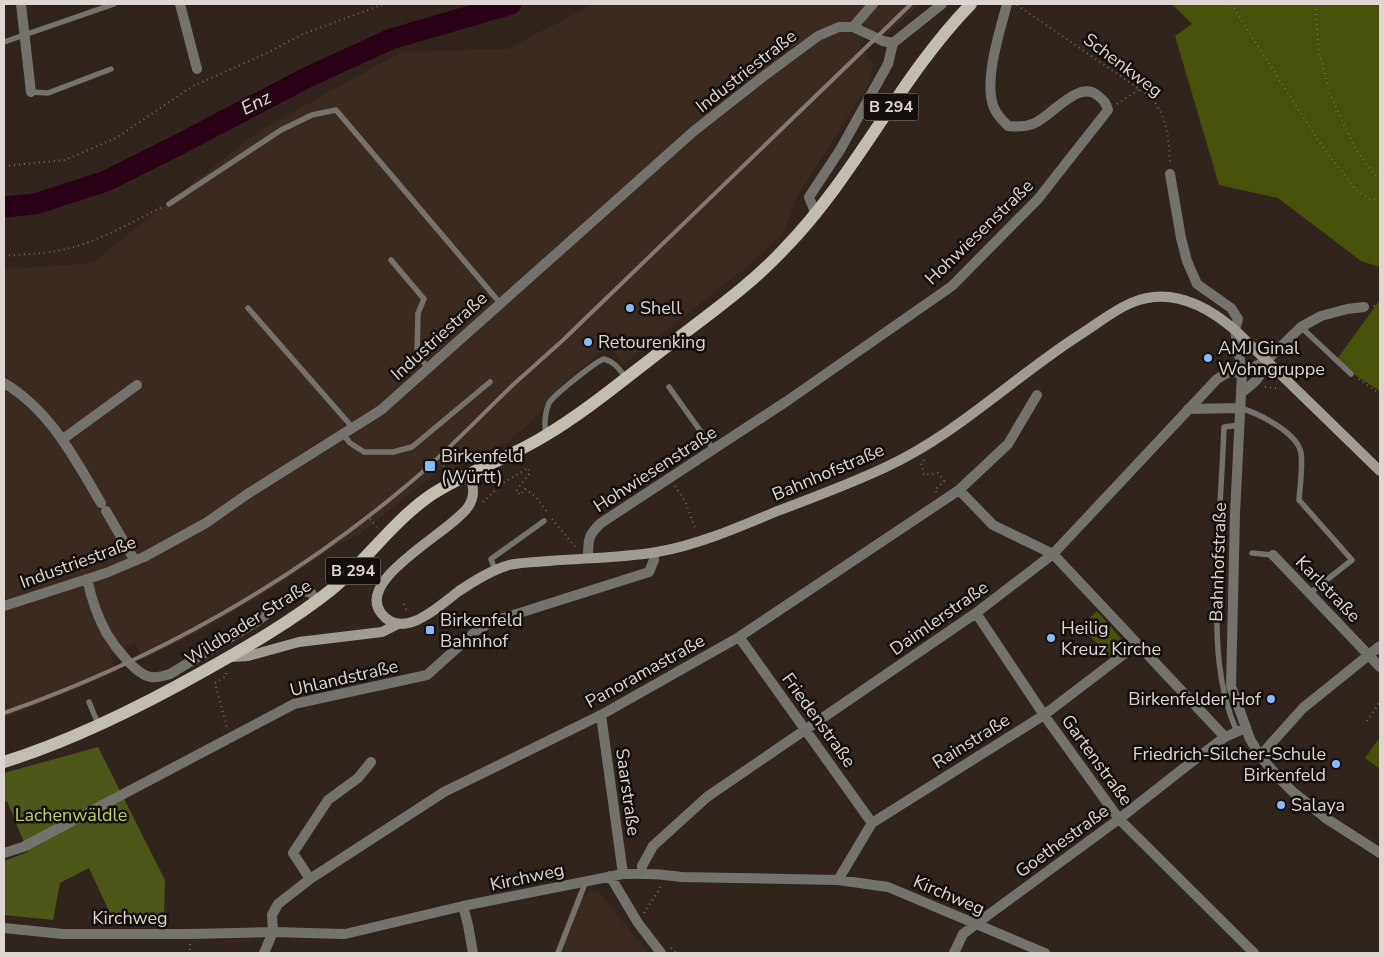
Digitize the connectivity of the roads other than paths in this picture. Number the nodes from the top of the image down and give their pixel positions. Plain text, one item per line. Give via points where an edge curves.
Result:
1 (21, 4) edge
2 (114, 4) edge
3 (180, 4) edge
4 (873, 4) edge
5 (942, 4) edge
6 (971, 4) edge
7 (1007, 4) edge
8 (852, 27) junction
9 (24, 36) junction
10 (4, 42) edge
11 (893, 43) junction
12 (111, 69) dead end
13 (197, 69) dead end
14 (31, 92) joint
15 (1170, 174) road end
16 (169, 204) road end
17 (816, 215) junction
18 (391, 260) dead end
19 (500, 303) junction
20 (1364, 307) dead end
21 (248, 308) dead end
22 (1301, 327) junction
23 (1235, 330) junction
24 (1266, 361) junction
25 (428, 367) junction
26 (1242, 373) junction
27 (1350, 374) road end
28 (626, 378) junction
29 (490, 382) dead end
30 (5, 384) edge
31 (137, 385) dead end
32 (669, 387) dead end
33 (1241, 393) junction
34 (1037, 394) dead end
35 (1188, 408) junction
36 (1240, 408) junction
37 (1240, 425) junction
38 (353, 428) junction
39 (343, 434) junction
40 (546, 435) junction
41 (63, 439) junction
42 (714, 450) junction
43 (1380, 471) edge
44 (469, 475) junction
45 (959, 490) junction
46 (544, 521) dead end
47 (654, 553) junction
48 (1252, 553) dead end
49 (1053, 554) junction
50 (1272, 554) joint
51 (588, 558) junction
52 (135, 561) junction
53 (495, 570) junction
54 (87, 579) junction
55 (1310, 593) junction
56 (317, 601) junction
57 (4, 606) edge
58 (976, 613) junction
59 (398, 624) junction
60 (739, 637) junction
61 (1137, 644) junction
62 (1380, 646) edge
63 (1370, 656) junction
64 (229, 657) junction
65 (1380, 667) edge
66 (89, 702) dead end
67 (601, 715) junction
68 (1044, 715) junction
69 (100, 726) junction
70 (805, 730) junction
71 (1241, 730) junction
72 (1225, 737) junction
73 (1260, 756) junction
74 (4, 762) edge
75 (371, 762) dead end
76 (1119, 819) junction
77 (872, 823) junction
78 (4, 853) edge
79 (1380, 853) edge
80 (642, 873) junction
81 (623, 874) junction
82 (610, 876) junction
83 (310, 879) junction
84 (838, 880) junction
85 (586, 881) junction
86 (463, 906) junction
87 (976, 924) junction
88 (4, 928) edge
89 (274, 932) junction
90 (264, 953) edge
91 (473, 953) edge
92 (558, 953) edge
93 (661, 953) edge
94 (954, 953) edge
95 (1045, 953) edge
96 (1254, 953) edge

1 - 9 street
2 - 9 lane
3 - 13 street
4 - 8 street
5 - 11 street
6 - 17 main road, Wildbader Straße / B 294 via 928,53
7 - 42 street, Hohwiesenstraße via 994,55 990,88 999,117 1008,126 1019,128 1035,123 1080,91 1092,91 1107,103 1108,110 1038,199 952,286 790,405
8 - 11 street
8 - 19 street, Industriestraße via 839,27 818,36 760,78
9 - 10 lane
9 - 14 street
11 - 17 street via 888,64 840,150 809,197
12 - 14 lane via 48,93
15 - 23 street, Bahnhofstraße via 1187,261 1197,284 1231,308 1238,319
16 - 19 lane via 281,130 312,115 336,110
17 - 28 main road, Wildbader Straße / B 294 via 758,274
18 - 25 lane via 424,299 418,313 418,355
19 - 25 street, Industriestraße
20 - 22 street via 1347,308 1321,316
21 - 38 lane
22 - 24 street
22 - 27 lane
23 - 24 main road, Bahnhofstraße
23 - 26 street, Bahnhofstraße
23 - 47 main road, Bahnhofstraße via 1214,313 1187,300 1167,297 1132,302 1056,350 948,430 887,466 700,541
24 - 26 street
24 - 33 street via 1262,374
24 - 43 main road, Bahnhofstraße
25 - 38 street, Industriestraße via 381,410
26 - 33 street, Bahnhofstraße
26 - 35 street, Daimlerstraße via 1229,372 1217,378
28 - 40 main road, Wildbader Straße / B 294
28 - 40 lane via 610,361 604,359 593,364 550,403 544,425
29 - 39 lane via 412,447 394,452 364,452
30 - 41 street via 38,410
31 - 41 street
32 - 42 lane
33 - 36 street, Bahnhofstraße
34 - 45 street, Panoramastraße via 1008,444
35 - 36 street
35 - 49 street, Daimlerstraße
36 - 37 street, Bahnhofstraße
36 - 55 lane via 1272,422 1295,441 1301,452 1300,500 1352,560
37 - 71 street, Bahnhofstraße via 1231,686
37 - 71 lane via 1224,427 1217,586 1218,664 1228,711
38 - 39 street, Industriestraße
39 - 52 street, Industriestraße via 206,523
40 - 44 main road, Wildbader Straße / B 294
41 - 52 street
42 - 51 street, Hohwiesenstraße via 601,523 591,532
44 - 56 main road, Wildbader Straße / B 294 via 431,496 412,511 354,570
44 - 59 main road via 473,492 469,506 393,570 380,585 377,593 381,614
45 - 49 street via 993,525
45 - 60 street, Panoramastraße
46 - 53 lane via 491,560
47 - 51 main road, Bahnhofstraße
47 - 78 street, Uhlandstraße via 649,572 490,622 427,675 294,704 23,847
48 - 50 lane
49 - 58 street, Daimlerstraße
49 - 61 street
50 - 55 street, Karlstraße
51 - 53 main road, Bahnhofstraße via 528,562
52 - 54 street, Industriestraße
53 - 59 main road, Bahnhofstraße via 424,617 409,624
54 - 56 street via 107,634 134,668 151,677 170,674 256,622 297,592 311,593
54 - 57 street, Industriestraße
55 - 63 street, Karlstraße
56 - 64 main road, Wildbader Straße / B 294
58 - 68 street, Gartenstraße via 992,631
58 - 70 street, Daimlerstraße
59 - 64 main road, Bahnhofstraße via 382,632 299,642 248,656
60 - 67 street, Panoramastraße
60 - 70 street, Friedenstraße
61 - 68 street, Rainstraße
61 - 72 street
62 - 63 street
63 - 65 street, Karlstraße
63 - 73 street via 1304,708
64 - 69 main road, Wildbader Straße / B 294
66 - 69 lane
67 - 81 street, Saarstraße
67 - 83 street, Panoramastraße via 444,792
68 - 76 street, Gartenstraße
68 - 77 street, Rainstraße
69 - 74 main road, Wildbader Straße / B 294
70 - 77 street, Friedenstraße
70 - 80 street, Daimlerstraße via 701,802 653,846 642,866
71 - 72 street, Goethestraße
71 - 73 street, Bahnhofstraße
72 - 76 street, Goethestraße
73 - 79 street, Bahnhofstraße via 1293,792 1309,801 1327,819
75 - 83 street via 358,778 328,800 293,853
76 - 87 street, Goethestraße
76 - 96 street, Gartenstraße
77 - 84 street, Rainstraße
80 - 81 street, Kirchweg
80 - 84 street, Kirchweg via 682,877
81 - 82 street, Kirchweg
82 - 85 street, Kirchweg
82 - 93 street via 638,923
83 - 89 street, Panoramastraße via 278,904 272,915
84 - 87 street, Kirchweg via 888,887
85 - 86 street, Kirchweg
85 - 92 lane
86 - 89 street, Kirchweg via 345,934
86 - 91 street
87 - 94 street, Goethestraße via 962,934
87 - 95 street, Kirchweg
88 - 89 street, Kirchweg via 62,934
89 - 90 street, Panoramastraße

